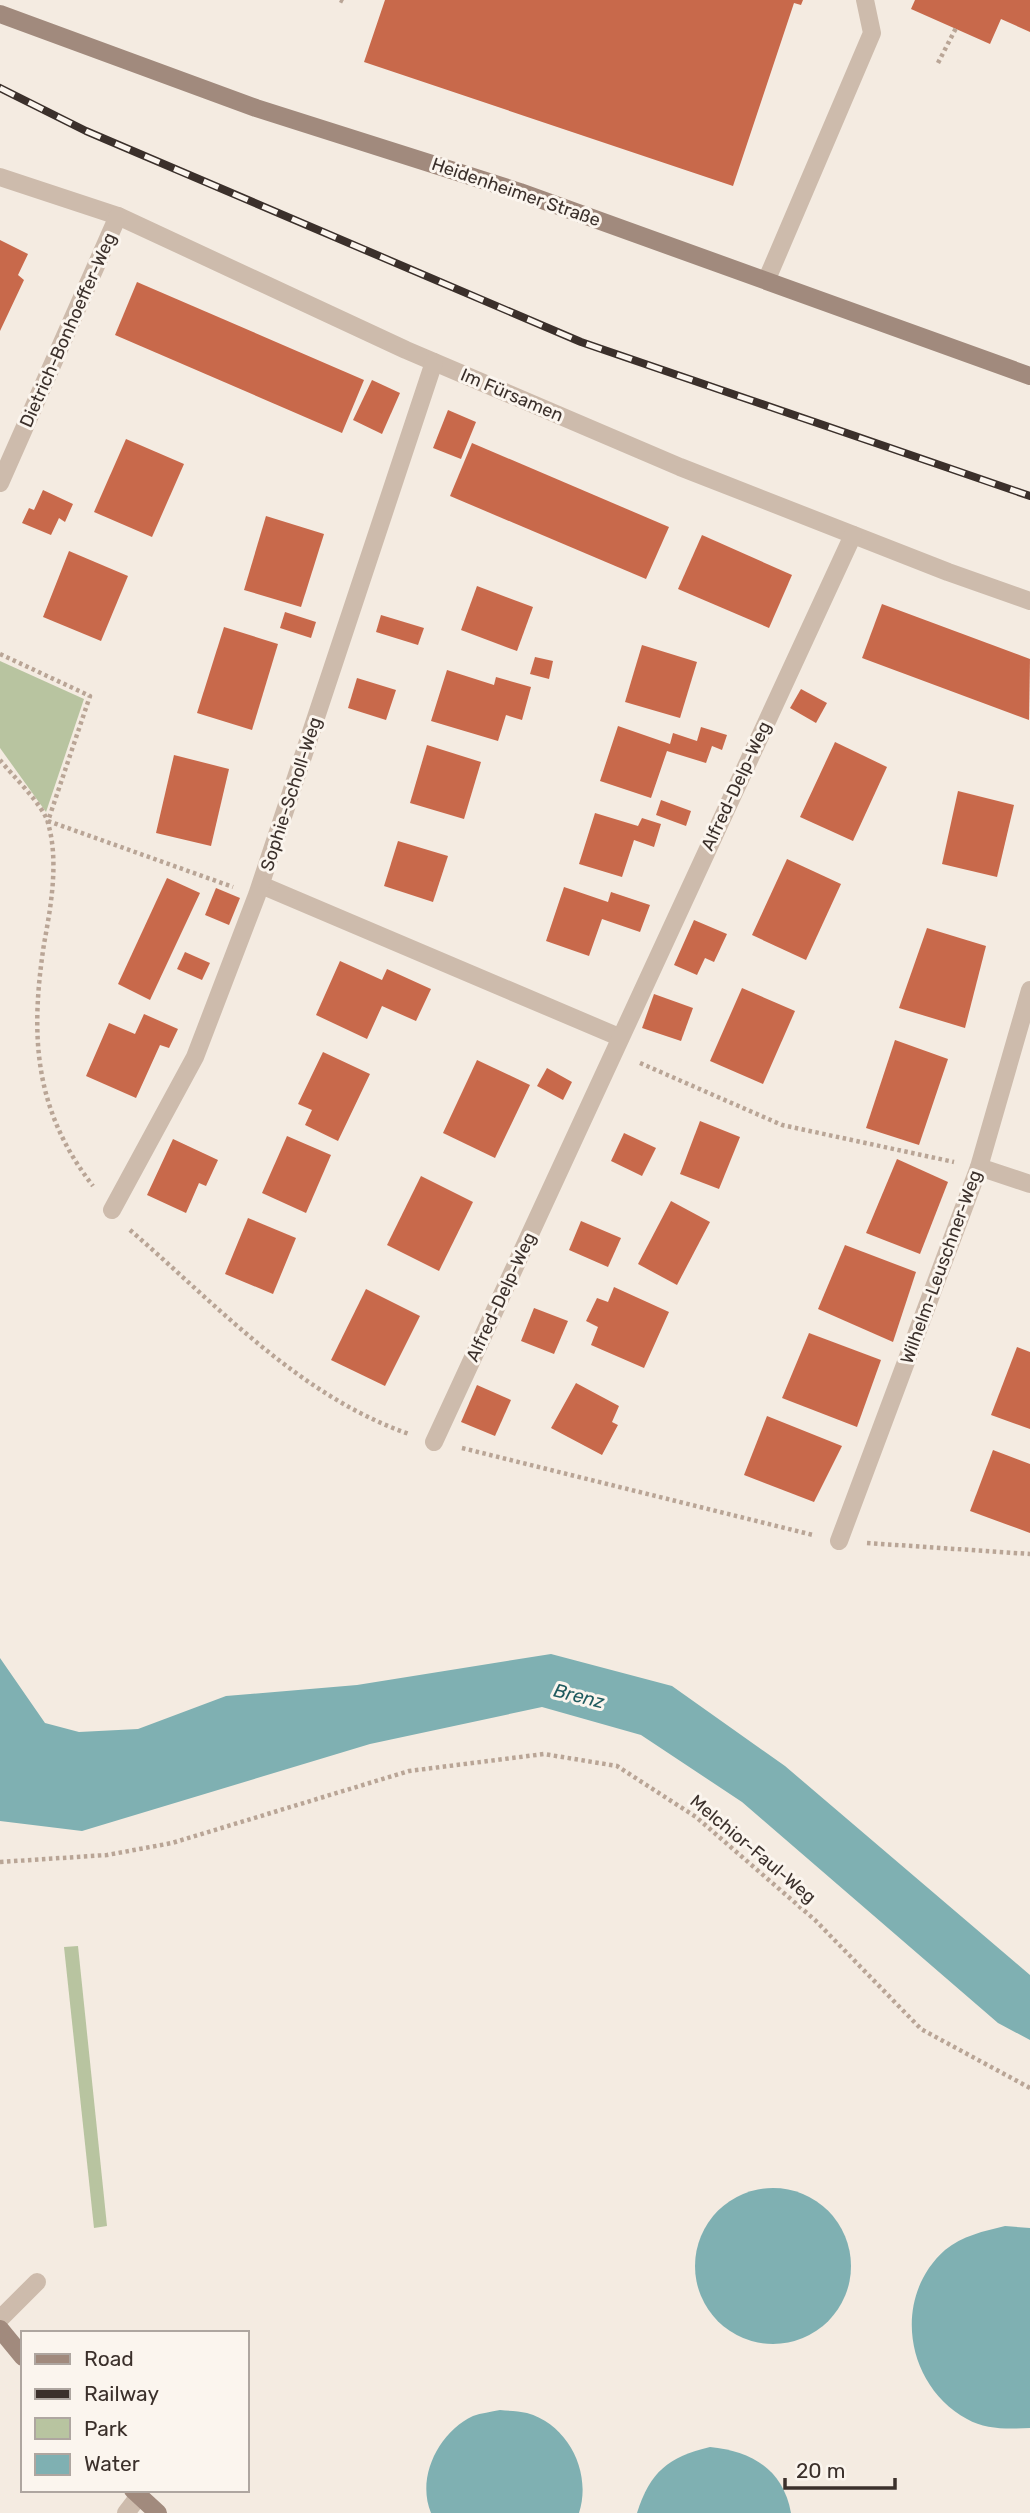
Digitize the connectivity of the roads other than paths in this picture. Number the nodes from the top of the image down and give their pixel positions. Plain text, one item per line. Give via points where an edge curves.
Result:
1 (865, 0) edge
2 (0, 14) edge
3 (0, 177) edge
4 (118, 216) junction
5 (767, 279) junction
6 (434, 362) junction
7 (1030, 376) edge
8 (0, 483) edge
9 (853, 535) junction
10 (1030, 601) edge
11 (259, 890) junction
12 (1030, 990) edge
13 (616, 1044) junction
14 (979, 1167) junction
15 (1030, 1184) edge
16 (112, 1210) road end
17 (434, 1442) dead end
18 (839, 1541) road end
19 (37, 2282) dead end
20 (0, 2319) edge
21 (0, 2329) edge
22 (21, 2355) edge
23 (136, 2493) edge
24 (125, 2513) edge
25 (158, 2513) edge

1 - 5 street via 872,33
2 - 5 street, Heidenheimer Straße via 256,108 520,192
3 - 4 street, Im Fürsamen
4 - 6 street, Im Fürsamen
4 - 8 street, Dietrich-Bonhoeffer-Weg
5 - 7 street, Heidenheimer Straße
6 - 9 street, Im Fürsamen
6 - 11 street, Sophie-Scholl-Weg
9 - 10 street, Im Fürsamen
9 - 13 street, Alfred-Delp-Weg
11 - 13 street
11 - 16 street, Sophie-Scholl-Weg via 195,1057
12 - 14 street, Wilhelm-Leuschner-Weg
13 - 17 street, Alfred-Delp-Weg
14 - 15 street
14 - 18 street, Wilhelm-Leuschner-Weg
19 - 20 street
21 - 22 street
23 - 24 street
23 - 25 street

